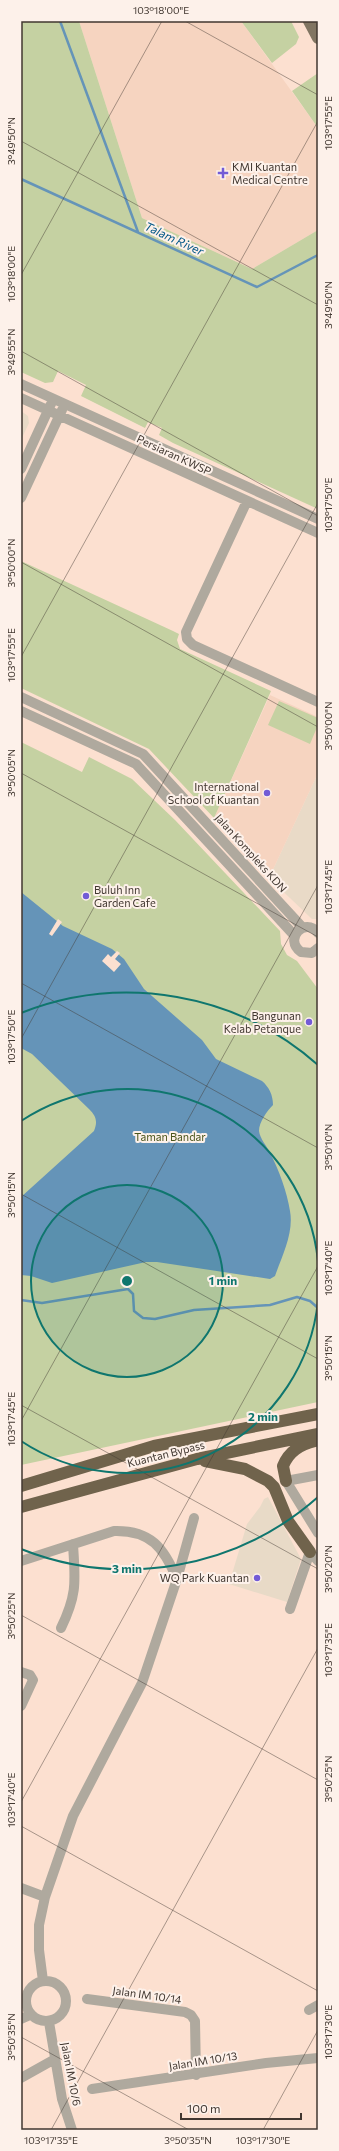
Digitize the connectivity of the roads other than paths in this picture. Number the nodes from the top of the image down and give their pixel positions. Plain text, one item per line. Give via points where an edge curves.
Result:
1 (309, 21) edge
2 (318, 38) edge
3 (21, 384) edge
4 (21, 398) edge
5 (53, 399) junction
6 (64, 404) junction
7 (48, 410) junction
8 (59, 415) junction
9 (21, 469) edge
10 (241, 484) junction
11 (235, 496) junction
12 (21, 498) edge
13 (247, 501) junction
14 (318, 519) edge
15 (318, 533) edge
16 (21, 697) edge
17 (318, 702) edge
18 (21, 711) edge
19 (143, 754) junction
20 (136, 764) junction
21 (302, 927) junction
22 (318, 933) edge
23 (294, 935) junction
24 (317, 951) edge
25 (318, 1414) edge
26 (318, 1434) edge
27 (318, 1440) edge
28 (197, 1459) junction
29 (318, 1475) edge
30 (286, 1481) junction
31 (21, 1486) edge
32 (21, 1507) edge
33 (194, 1518) dead end
34 (318, 1533) edge
35 (73, 1544) junction
36 (314, 1557) edge
37 (21, 1561) edge
38 (177, 1579) junction
39 (290, 1609) dead end
40 (61, 1628) dead end
41 (21, 1672) edge
42 (21, 1706) edge
43 (21, 1888) edge
44 (45, 1897) junction
45 (43, 1981) junction
46 (87, 1999) dead end
47 (23, 2002) edge
48 (26, 2017) edge
49 (49, 2022) junction
50 (318, 2058) edge
51 (55, 2059) junction
52 (196, 2075) junction
53 (21, 2078) edge
54 (92, 2089) dead end
55 (72, 2130) edge

1 - 2 main road
3 - 5 street, Persiaran KWSP
4 - 7 street, Persiaran KWSP
5 - 6 street, Persiaran KWSP
5 - 7 street
6 - 8 street
6 - 10 street, Persiaran KWSP
7 - 8 street, Persiaran KWSP
7 - 9 street
8 - 11 street, Persiaran KWSP
8 - 12 street
10 - 11 street
10 - 14 street, Persiaran KWSP
11 - 13 street, Persiaran KWSP
13 - 15 street, Persiaran KWSP
13 - 17 street via 186,632 187,639 193,645
16 - 19 street, Jalan Kompleks KDN
18 - 20 street, Jalan Kompleks KDN
19 - 20 street
19 - 21 street, Jalan Kompleks KDN
20 - 23 street, Jalan Kompleks KDN
21 - 22 street via 310,927
21 - 23 street
23 - 24 street, Jalan Kompleks KDN via 294,943 298,950 308,953
25 - 31 highway, Kuantan Bypass via 154,1446
26 - 28 highway, Kuantan Bypass
27 - 30 highway via 300,1446 289,1455 283,1466
28 - 32 highway, Kuantan Bypass
28 - 36 highway via 245,1469 268,1481 274,1487 288,1521
29 - 30 street
30 - 34 street
33 - 38 street
35 - 37 street
35 - 38 street via 114,1531 139,1533 160,1547
35 - 40 street via 75,1590 70,1610
36 - 39 street
38 - 44 street via 142,1683 73,1816
41 - 42 street via 30,1675 32,1680
43 - 44 street
44 - 45 street via 39,1937
45 - 47 street via 30,1988
45 - 49 street via 60,1986 66,1998 64,2012
46 - 52 street, Jalan IM 10/14 via 185,2012 191,2015 195,2021
47 - 48 street
48 - 49 street
49 - 51 street, Jalan IM 10/6
50 - 52 street, Jalan IM 10/13 via 266,2062
51 - 53 street
51 - 55 street, Jalan IM 10/6 via 62,2100
52 - 54 street, Jalan IM 10/13

